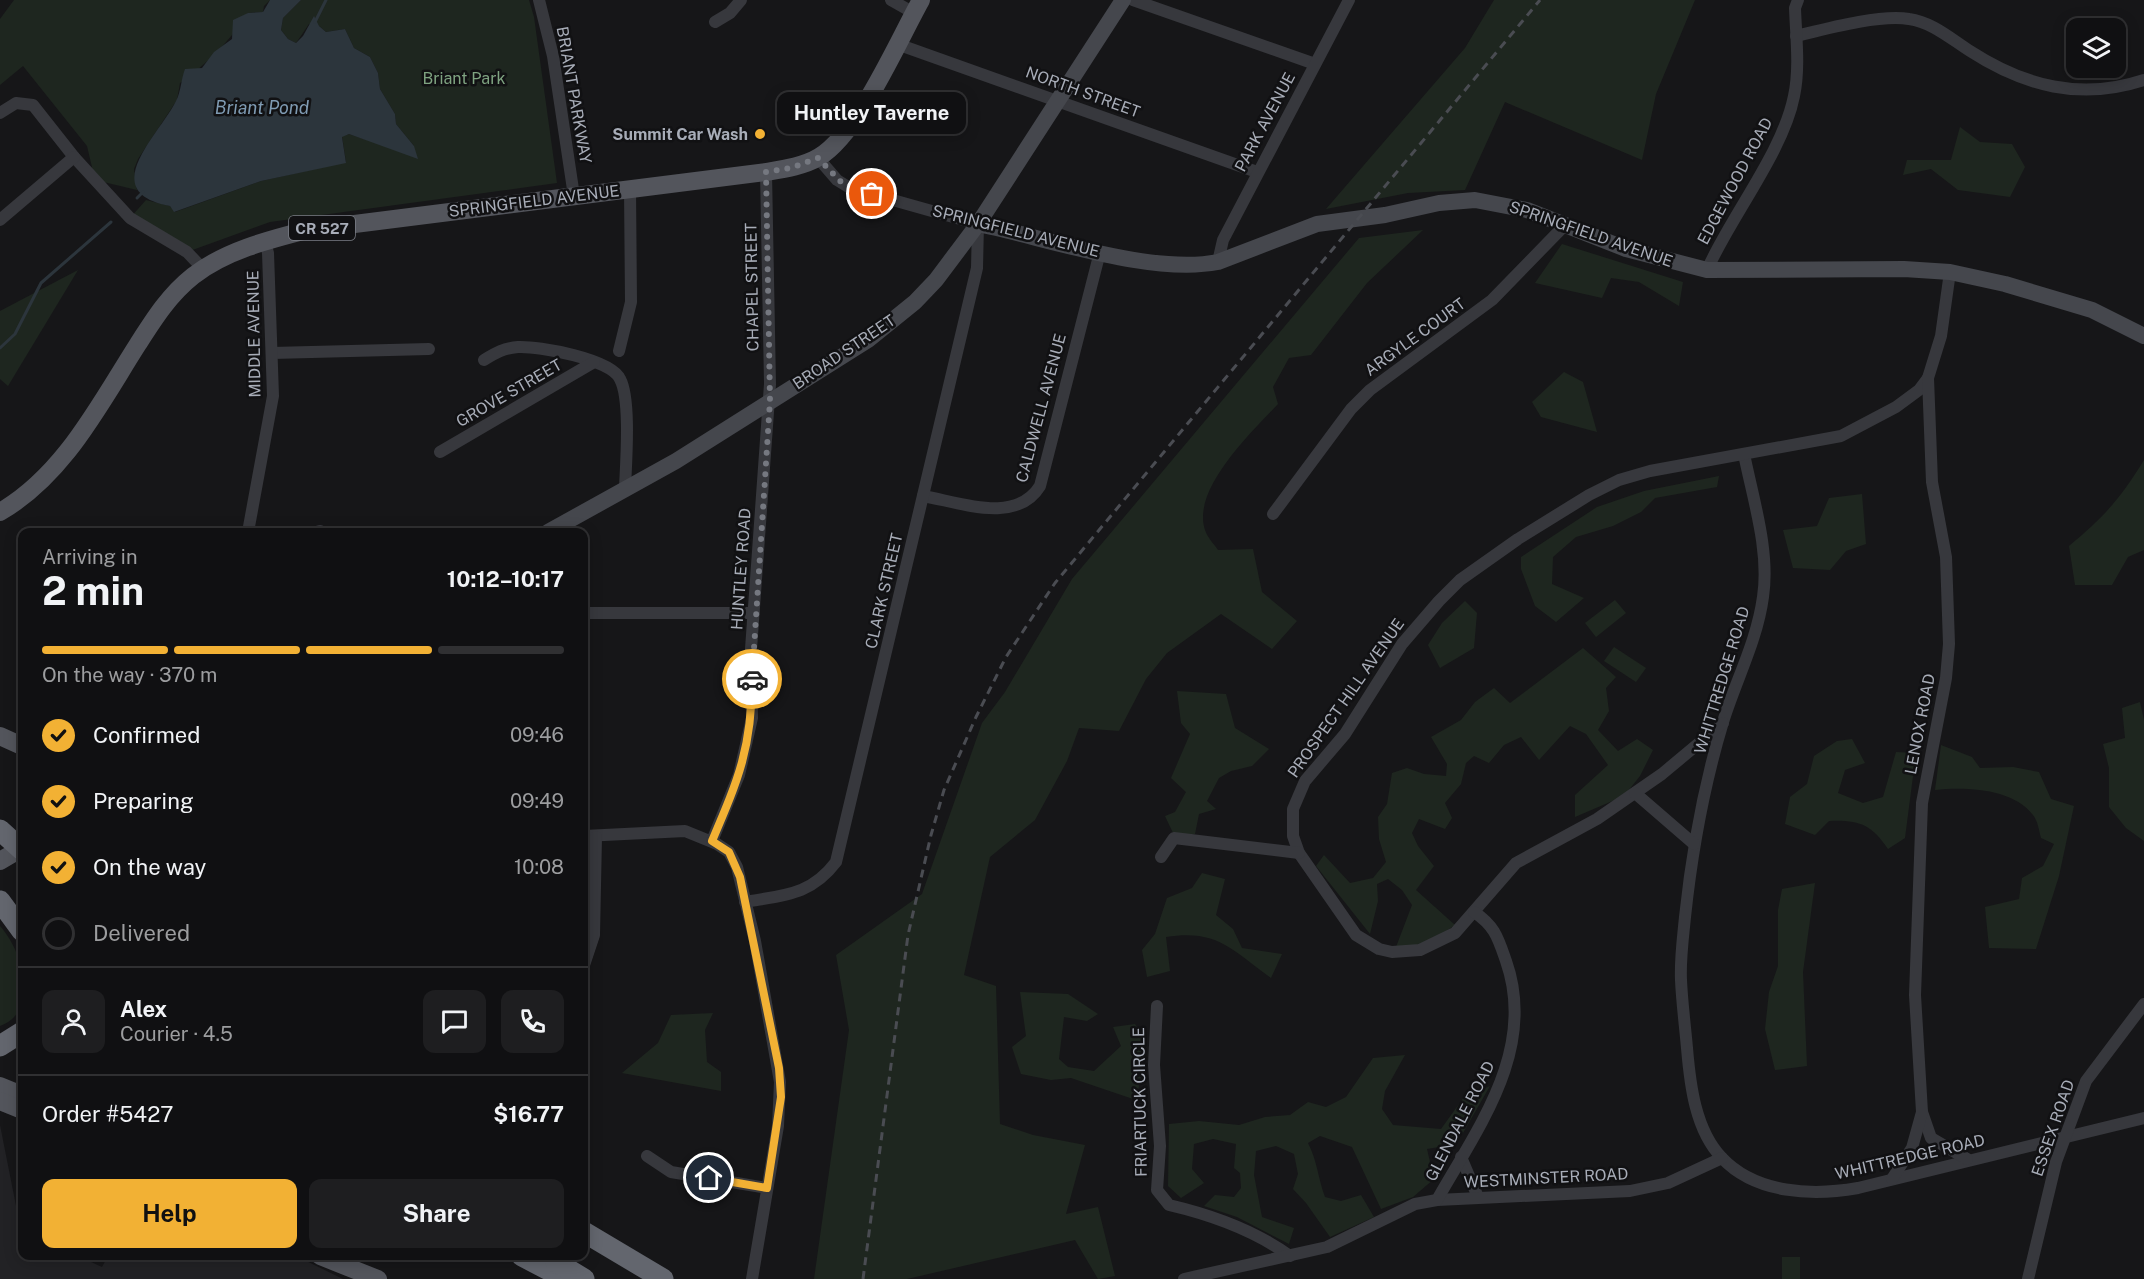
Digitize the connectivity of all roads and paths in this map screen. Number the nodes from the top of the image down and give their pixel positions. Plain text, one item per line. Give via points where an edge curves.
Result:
1 (539, 0) edge
2 (741, 0) edge
3 (891, 0) edge
4 (1123, 0) edge
5 (1133, 0) edge
6 (1348, 0) edge
7 (1798, 0) edge
8 (917, 7) edge
9 (715, 22) dead end
10 (1796, 36) junction
11 (897, 44) junction
12 (1315, 64) junction
13 (2144, 80) edge
14 (1057, 101) junction
15 (0, 113) edge
16 (74, 157) junction
17 (818, 158) junction
18 (766, 172) junction
19 (1257, 172) junction
20 (630, 189) junction
21 (574, 196) junction
22 (0, 220) edge
23 (1566, 224) junction
24 (978, 225) junction
25 (265, 242) junction
26 (1100, 252) junction
27 (1218, 262) junction
28 (203, 269) junction
29 (1707, 270) junction
30 (1950, 272) junction
31 (2144, 336) edge
32 (429, 349) dead end
33 (618, 351) dead end
34 (272, 353) junction
35 (484, 360) dead end
36 (594, 362) junction
37 (1928, 378) junction
38 (770, 401) junction
39 (440, 452) dead end
40 (1744, 454) junction
41 (625, 488) junction
42 (923, 496) junction
43 (0, 512) edge
44 (1273, 514) dead end
45 (250, 528) edge
46 (555, 528) edge
47 (588, 612) edge
48 (754, 613) junction
49 (1723, 723) junction
50 (0, 736) edge
51 (18, 744) edge
52 (1635, 793) junction
53 (0, 830) edge
54 (590, 836) edge
55 (712, 841) junction
56 (1694, 844) junction
57 (18, 846) edge
58 (18, 851) edge
59 (1299, 853) junction
60 (1161, 857) dead end
61 (0, 861) edge
62 (0, 886) edge
63 (0, 901) edge
64 (18, 902) edge
65 (745, 902) junction
66 (1474, 912) junction
67 (18, 926) edge
68 (588, 953) edge
69 (2144, 1004) edge
70 (1157, 1006) dead end
71 (18, 1035) edge
72 (0, 1046) edge
73 (0, 1086) edge
74 (18, 1093) edge
75 (0, 1101) edge
76 (18, 1108) edge
77 (1922, 1112) junction
78 (2144, 1118) edge
79 (2064, 1139) junction
80 (647, 1156) dead end
81 (1461, 1157) junction
82 (1722, 1158) junction
83 (1967, 1159) junction
84 (1892, 1179) junction
85 (767, 1188) junction
86 (1478, 1197) junction
87 (1437, 1200) junction
88 (588, 1234) edge
89 (1290, 1256) junction
90 (328, 1260) edge
91 (351, 1260) edge
92 (530, 1260) edge
93 (552, 1260) edge
94 (372, 1276) edge
95 (566, 1279) edge
96 (584, 1279) edge
97 (663, 1279) edge
98 (752, 1279) edge
99 (1187, 1279) edge
100 (2028, 1279) edge

1 - 21 street, BRIANT PARKWAY via 553,56
2 - 9 street
3 - 8 street
4 - 14 main road, BROAD STREET
5 - 12 street
6 - 12 street, PARK AVENUE
7 - 10 street, EDGEWOOD ROAD
8 - 11 main road, CR 527
10 - 13 street via 1908,18 1927,24 1996,69 2030,82 2076,91
10 - 29 street, EDGEWOOD ROAD via 1794,96 1784,128
11 - 14 street, NORTH STREET
11 - 17 main road, CR 527 via 850,125
12 - 19 street, PARK AVENUE
14 - 19 street, NORTH STREET
14 - 24 main road, BROAD STREET
15 - 16 street via 16,103 33,105
16 - 22 street
16 - 28 street via 130,218 187,252
17 - 18 main road, SPRINGFIELD AVENUE / CR 527
17 - 24 street, SPRINGFIELD AVENUE via 837,180 850,188
18 - 20 main road, SPRINGFIELD AVENUE / CR 527
18 - 38 street, CHAPEL STREET
19 - 27 street, PARK AVENUE via 1223,240
20 - 21 main road, SPRINGFIELD AVENUE / CR 527
20 - 33 street via 631,302
21 - 25 main road, SPRINGFIELD AVENUE / CR 527 via 307,230
23 - 27 main road, SPRINGFIELD AVENUE via 1508,205 1475,200 1439,203 1317,224
23 - 29 main road, SPRINGFIELD AVENUE via 1647,256
23 - 44 street, ARGYLE COURT via 1492,300 1370,390 1351,409
24 - 26 main road, SPRINGFIELD AVENUE
24 - 38 main road, BROAD STREET via 936,280 893,321
24 - 42 street, CLARK STREET via 977,268
25 - 28 main road, SPRINGFIELD AVENUE / CR 527
25 - 34 street, MIDDLE AVENUE
26 - 27 main road, SPRINGFIELD AVENUE via 1173,265
26 - 42 street, CALDWELL AVENUE via 1043,476 1035,493 1023,504 1007,509
28 - 43 main road, SPRINGFIELD AVENUE / CR 527 via 163,306 80,435 45,479
29 - 30 main road, SPRINGFIELD AVENUE
30 - 31 main road, SPRINGFIELD AVENUE via 2092,310
30 - 37 street, LENOX ROAD via 1941,336
32 - 34 street
34 - 45 street, MIDDLE AVENUE via 272,407
35 - 36 street via 499,351 518,347
36 - 39 street, GROVE STREET
36 - 41 street via 617,372 624,390
37 - 40 street, PROSPECT HILL AVENUE via 1902,402 1841,436
37 - 77 street, LENOX ROAD via 1932,482 1946,557 1949,644 1922,803 1915,995
38 - 41 main road, BROAD STREET via 676,461
38 - 48 street, HUNTLEY ROAD
40 - 49 street, WHITTREDGE ROAD via 1762,544 1764,594 1752,642
40 - 59 street, PROSPECT HILL AVENUE via 1619,480 1518,539 1460,580 1402,644 1345,734 1305,781 1293,809 1293,836
41 - 46 main road, BROAD STREET
42 - 65 street, CLARK STREET via 836,862 809,888
47 - 48 street
48 - 55 street, HUNTLEY ROAD via 752,718 747,749
49 - 52 street, PROSPECT HILL AVENUE
49 - 56 street, WHITTREDGE ROAD
50 - 51 main road
52 - 56 street
52 - 66 street, PROSPECT HILL AVENUE via 1597,819 1516,863
53 - 57 highway
54 - 55 street via 685,831
54 - 68 street via 594,935
55 - 65 street via 734,860
56 - 82 street, WHITTREDGE ROAD via 1682,947 1682,989 1693,1095 1703,1127
58 - 61 main road
59 - 60 street via 1173,838
59 - 66 street, PROSPECT HILL AVENUE via 1356,935 1379,949 1399,951 1433,945 1455,933
62 - 64 highway
63 - 67 highway
65 - 85 street via 780,1082 778,1126
66 - 81 street, GLENDALE ROAD via 1489,922 1504,956 1514,992 1515,1030 1508,1064 1495,1097
69 - 79 street, ESSEX ROAD via 2085,1081
70 - 89 street, FRIARTUCK CIRCLE via 1157,1190 1169,1205 1265,1238
71 - 72 highway
73 - 74 main road
75 - 76 main road
77 - 83 street via 1931,1138
77 - 84 street, LENOX ROAD via 1912,1148
78 - 79 street, WHITTREDGE ROAD
79 - 83 street, WHITTREDGE ROAD
79 - 100 street, ESSEX ROAD
80 - 85 street via 671,1172
81 - 86 street
81 - 87 street, GLENDALE ROAD
82 - 84 street, WHITTREDGE ROAD via 1756,1180 1793,1191 1834,1192
82 - 86 street, WESTMINSTER ROAD via 1668,1183 1630,1191
83 - 84 street, WHITTREDGE ROAD
85 - 98 street
86 - 87 street, WESTMINSTER ROAD
87 - 89 street, GLENDALE ROAD via 1415,1204 1326,1246
88 - 97 highway
89 - 99 street, GLENDALE ROAD
90 - 94 main road
91 - 94 main road
92 - 95 highway
93 - 96 highway

